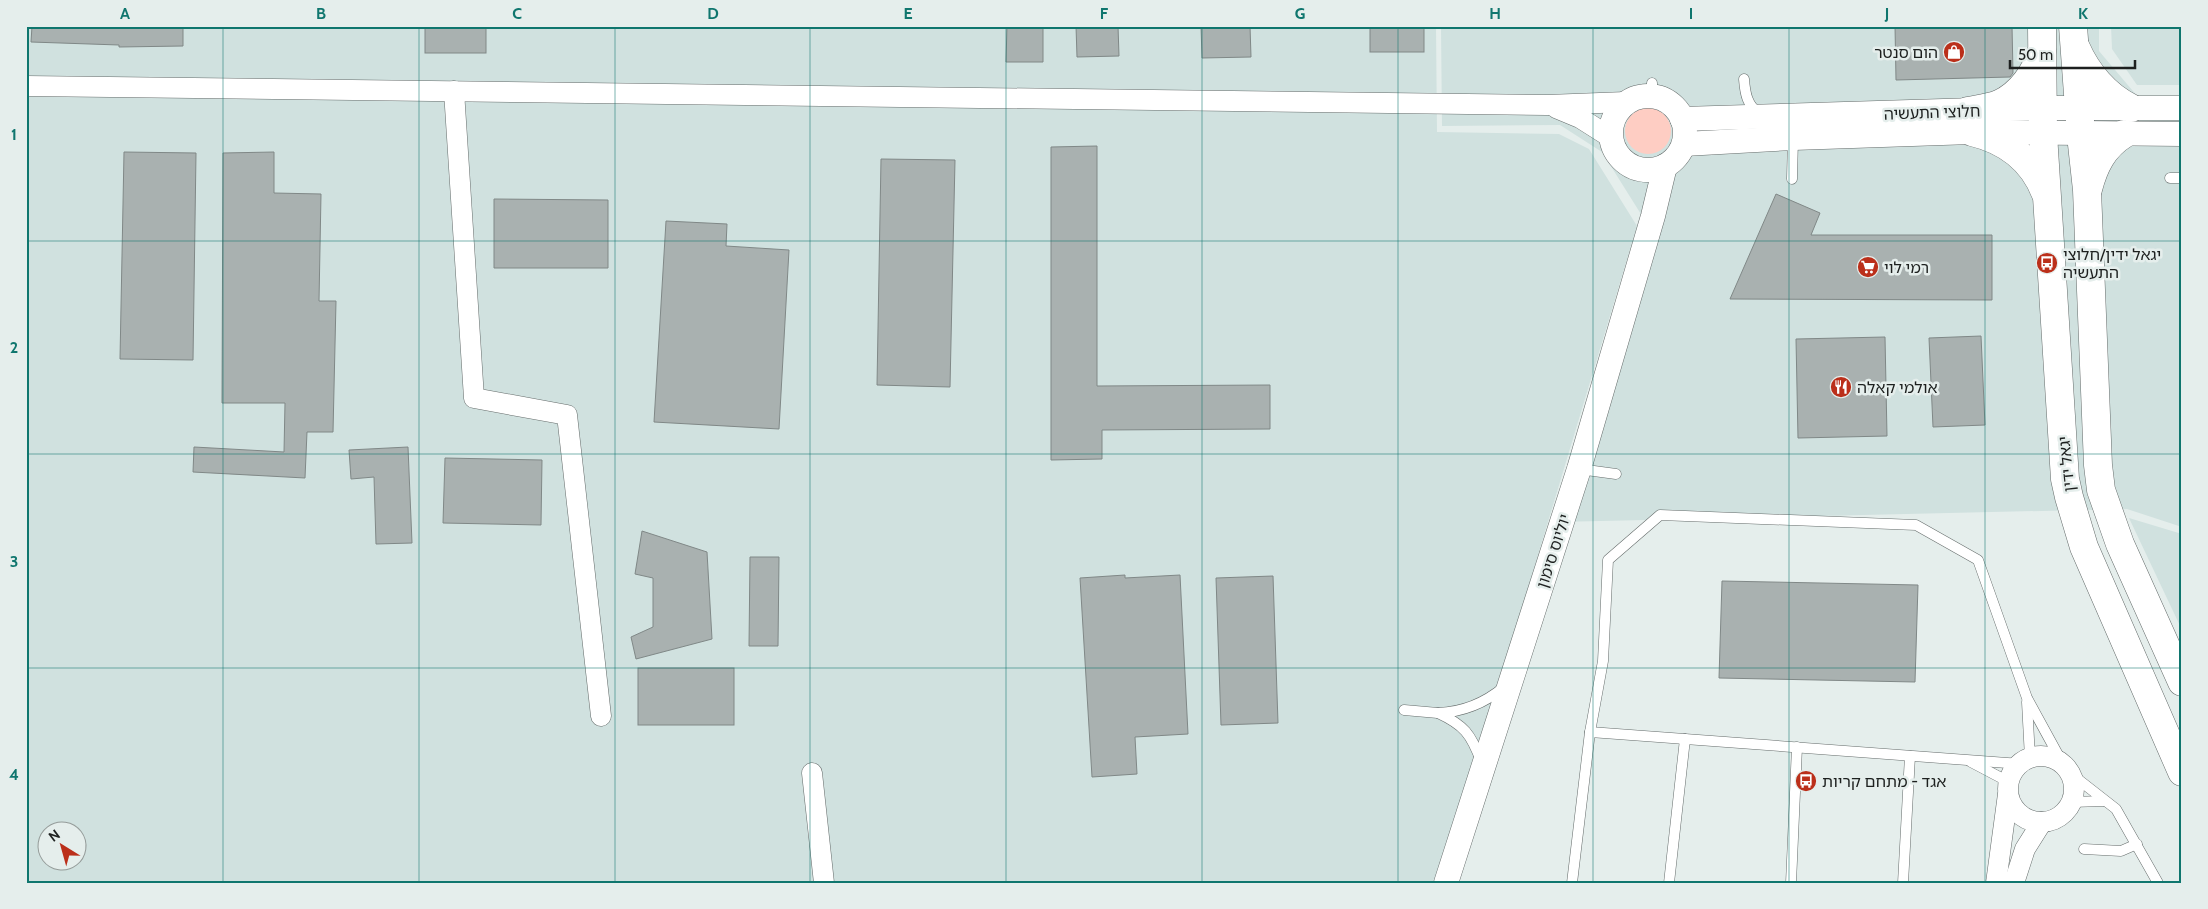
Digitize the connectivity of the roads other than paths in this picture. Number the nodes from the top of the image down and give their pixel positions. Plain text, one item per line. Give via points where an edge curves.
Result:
1 (2073, 35) edge
2 (2042, 38) edge
3 (1744, 79) dead end
4 (26, 86) edge
5 (454, 91) junction
6 (1626, 102) junction
7 (1547, 105) junction
8 (2131, 108) junction
9 (2182, 108) edge
10 (1771, 116) junction
11 (1682, 118) junction
12 (2043, 121) junction
13 (1970, 122) junction
14 (2080, 122) junction
15 (2124, 134) junction
16 (2182, 134) edge
17 (1610, 137) junction
18 (1793, 138) junction
19 (1684, 144) junction
20 (1665, 166) junction
21 (1631, 167) junction
22 (2170, 178) dead end
23 (2182, 178) edge
24 (1792, 179) dead end
25 (2087, 190) junction
26 (2047, 198) junction
27 (1654, 216) junction
28 (1579, 469) junction
29 (1616, 474) dead end
30 (1512, 676) junction
31 (2182, 682) edge
32 (2027, 698) junction
33 (1404, 710) dead end
34 (1438, 713) junction
35 (601, 716) dead end
36 (1590, 732) junction
37 (1686, 739) junction
38 (1797, 747) junction
39 (1910, 756) junction
40 (1967, 760) junction
41 (2025, 761) junction
42 (1483, 766) junction
43 (2066, 768) junction
44 (2182, 772) edge
45 (812, 773) dead end
46 (2009, 788) junction
47 (2104, 801) junction
48 (2071, 802) junction
49 (2042, 822) junction
50 (2137, 844) junction
51 (2084, 849) dead end
52 (824, 883) edge
53 (1446, 883) edge
54 (1572, 883) edge
55 (1669, 883) edge
56 (1791, 883) edge
57 (1903, 883) edge
58 (1996, 883) edge
59 (2014, 883) edge
60 (2158, 883) edge

1 - 8 main road via 2085,66 2119,102
1 - 14 main road, יגאל ידין
2 - 12 main road, יגאל ידין
2 - 13 main road via 2039,62 2030,76 2008,98
3 - 10 lane via 1751,107 1760,114
4 - 5 street
5 - 7 street
5 - 35 street via 474,398 567,415
6 - 7 street
6 - 11 street via 1652,89
6 - 17 street via 1614,116
7 - 17 street via 1580,118
8 - 9 street, חלוצי התעשיה
8 - 14 street, חלוצי התעשיה
10 - 11 street, חלוצי התעשיה
10 - 13 street, חלוצי התעשיה
11 - 19 street
12 - 13 street, חלוצי התעשיה
12 - 14 street, חלוצי התעשיה
12 - 26 main road, יגאל ידין
13 - 18 street, חלוצי התעשיה
13 - 26 main road via 2027,161
14 - 15 street, חלוצי התעשיה
14 - 25 main road, יגאל ידין
15 - 16 street, חלוצי התעשיה
15 - 25 main road via 2101,155
17 - 21 street via 1617,154
18 - 19 street, חלוצי התעשיה
18 - 24 lane
19 - 20 street
20 - 21 street via 1656,170
20 - 27 street, יוליוס סימון
21 - 27 street via 1648,194
22 - 23 lane
25 - 31 main road, יגאל ידין via 2101,490 2120,544
26 - 44 main road, יגאל ידין via 2068,497 2084,546
27 - 28 street, יוליוס סימון
28 - 29 lane
28 - 30 street, יוליוס סימון
30 - 34 lane via 1484,701 1464,709
30 - 42 street, יוליוס סימון
32 - 36 lane via 1978,560 1916,525 1660,514 1608,560 1603,661
32 - 41 lane
32 - 43 lane
33 - 34 lane
34 - 42 lane via 1459,724 1478,751
36 - 37 lane
36 - 54 lane
37 - 38 lane
37 - 55 lane
38 - 39 lane
38 - 56 lane
39 - 40 lane
39 - 57 lane
40 - 41 lane
40 - 46 lane
41 - 43 street via 2042,756 2053,758
41 - 46 street via 2013,772
42 - 53 street, יוליוס סימון
43 - 47 lane
43 - 48 street via 2074,783
45 - 52 street
46 - 49 street via 2016,811 2032,821
46 - 58 street
47 - 48 lane
47 - 50 lane via 2116,809
48 - 49 street via 2063,814
49 - 59 street via 2025,849
50 - 51 lane via 2121,851
50 - 60 lane

